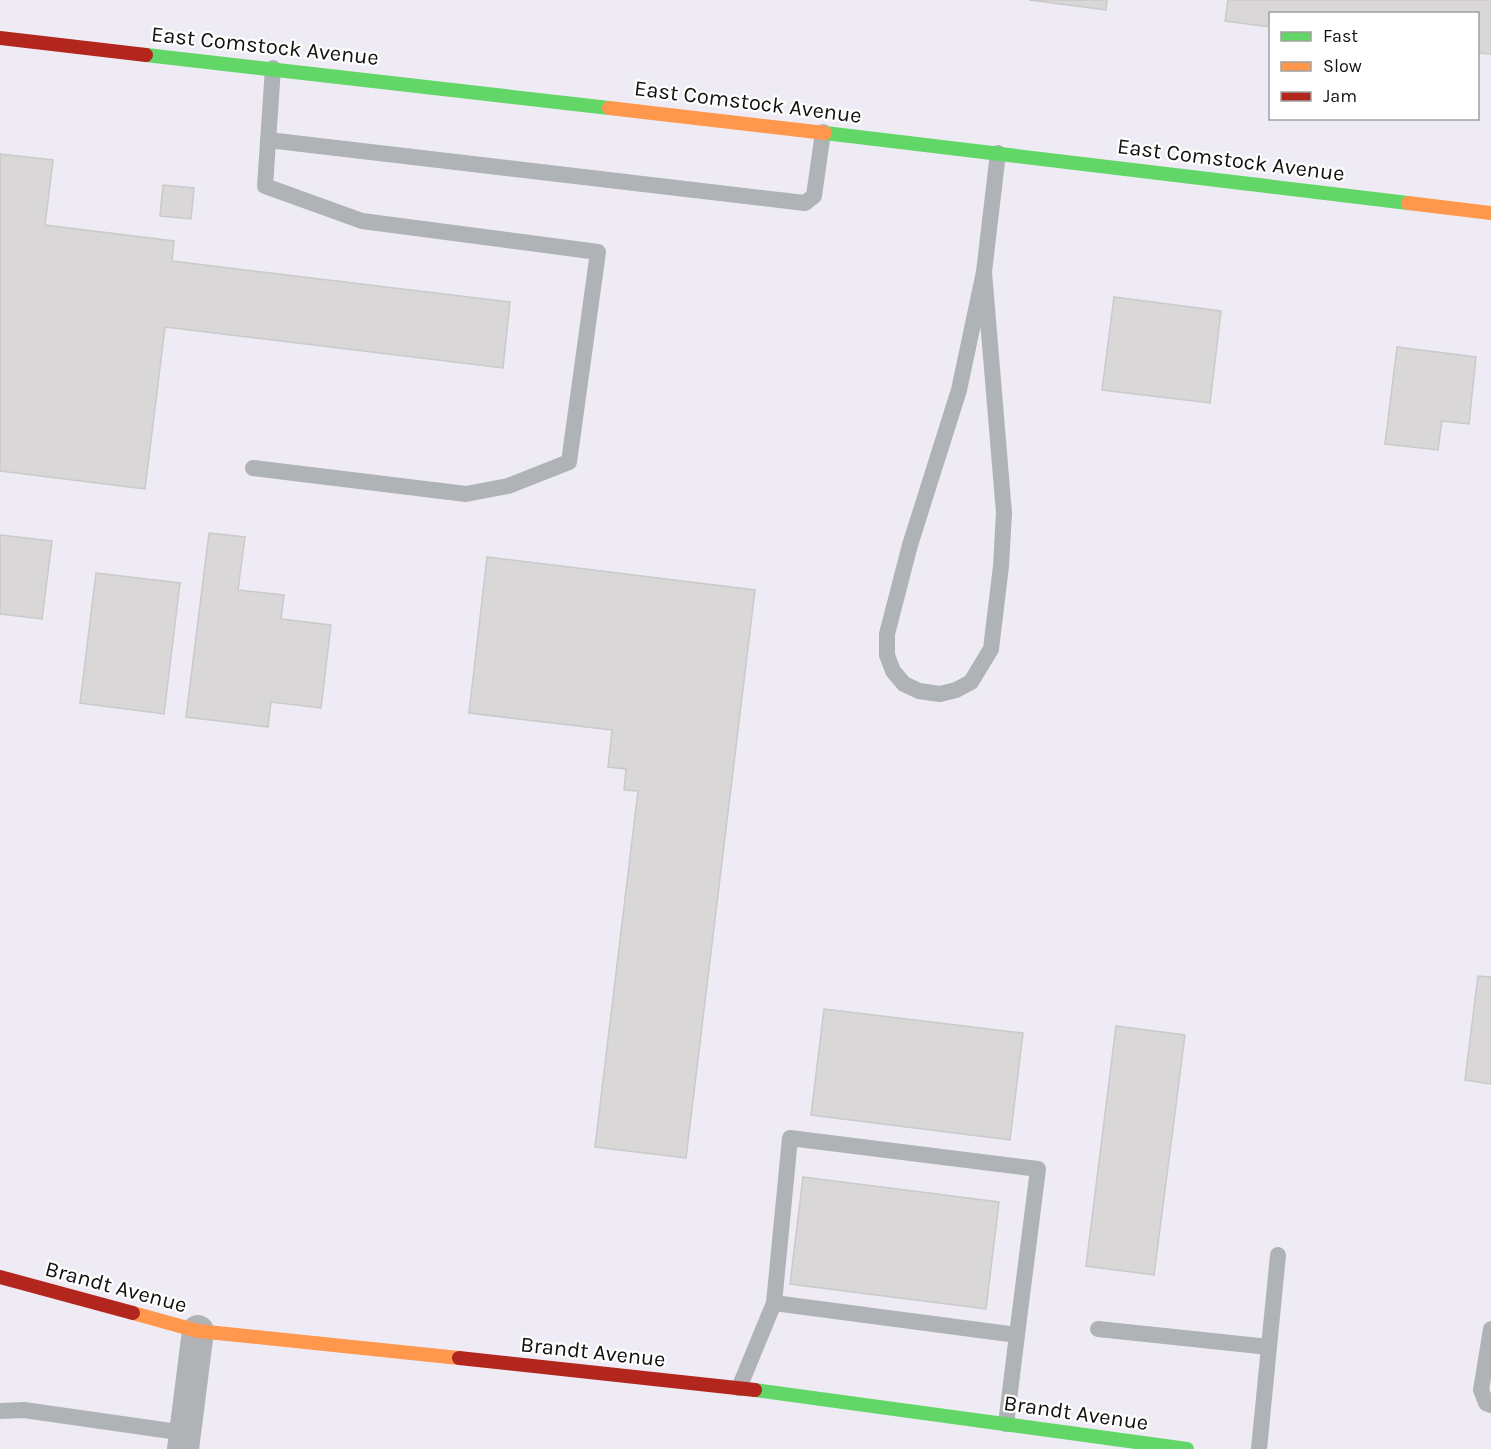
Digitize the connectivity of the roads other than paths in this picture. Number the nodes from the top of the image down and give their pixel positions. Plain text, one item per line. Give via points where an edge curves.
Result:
1 (0, 38) edge
2 (273, 68) junction
3 (823, 132) junction
4 (268, 140) junction
5 (998, 153) junction
6 (1491, 213) edge
7 (984, 272) junction
8 (253, 468) dead end
9 (1278, 1255) dead end
10 (0, 1277) edge
11 (774, 1303) junction
12 (1098, 1329) dead end
13 (1491, 1329) edge
14 (198, 1331) junction
15 (1017, 1335) junction
16 (1269, 1347) junction
17 (739, 1388) junction
18 (1491, 1405) edge
19 (0, 1411) edge
20 (1006, 1424) junction
21 (184, 1441) edge
22 (1129, 1445) edge
23 (1187, 1449) edge
24 (1258, 1449) edge

1 - 2 street, East Comstock Avenue
2 - 3 street, East Comstock Avenue
2 - 4 lane
3 - 4 lane via 814,196 805,203
3 - 5 street, East Comstock Avenue
4 - 8 lane via 265,186 312,205 362,221 598,252 569,462 508,486 466,494
5 - 6 street, East Comstock Avenue
5 - 7 lane
7 - 7 lane via 1004,513 991,649 981,669 963,686 940,694 919,692 904,684 893,671 887,655 887,634 910,545 959,390
9 - 16 lane
10 - 14 street, Brandt Avenue
11 - 15 lane
11 - 15 lane via 790,1138 1038,1169
11 - 17 lane
12 - 16 lane
13 - 18 lane via 1481,1390 1486,1403
14 - 17 street, Brandt Avenue
14 - 21 street
15 - 20 lane
16 - 24 lane
17 - 20 street, Brandt Avenue
19 - 21 lane via 24,1410
20 - 22 street, Brandt Avenue
22 - 23 street, Brandt Avenue

